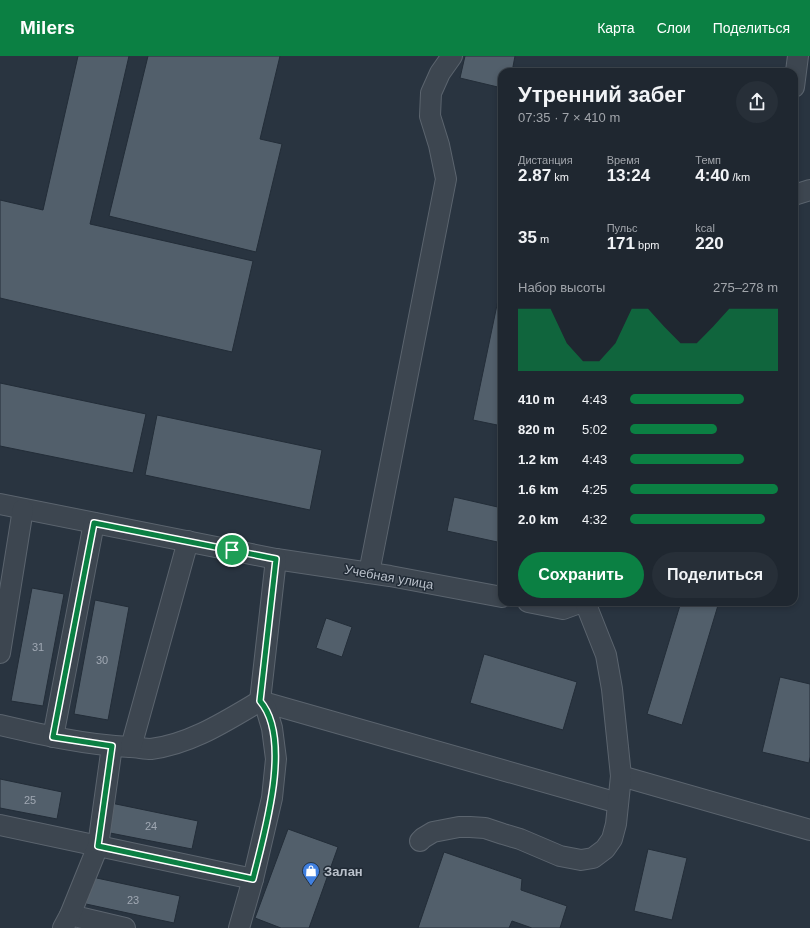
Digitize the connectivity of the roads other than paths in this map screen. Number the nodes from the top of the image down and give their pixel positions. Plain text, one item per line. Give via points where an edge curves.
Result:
1 (452, 56) edge
2 (798, 56) edge
3 (796, 68) edge
4 (810, 190) edge
5 (798, 194) edge
6 (0, 504) edge
7 (23, 509) junction
8 (94, 523) junction
9 (188, 541) junction
10 (276, 559) junction
11 (369, 572) junction
12 (498, 596) edge
13 (548, 606) edge
14 (572, 606) edge
15 (586, 606) edge
16 (0, 653) edge
17 (260, 701) junction
18 (0, 725) edge
19 (53, 737) junction
20 (112, 746) junction
21 (131, 747) junction
22 (621, 776) junction
23 (618, 803) junction
24 (0, 825) edge
25 (810, 830) edge
26 (420, 842) dead end
27 (98, 846) junction
28 (253, 879) junction
29 (67, 922) edge
30 (125, 928) edge
31 (239, 928) edge

1 - 11 street via 431,92 430,116 446,179
2 - 3 street
4 - 5 street
6 - 7 street, Учебная улица
7 - 8 street, Учебная улица
7 - 16 street
8 - 9 street, Учебная улица
8 - 19 street
9 - 10 street, Учебная улица
9 - 21 street
10 - 11 street, Учебная улица
10 - 17 street
11 - 12 street, Учебная улица
13 - 14 street via 563,609
15 - 22 street via 606,655
17 - 21 street via 213,728 182,741 150,749
17 - 23 street
17 - 28 street via 266,708 272,728 276,759 272,798
18 - 19 street
19 - 20 street
20 - 21 street
20 - 27 street
22 - 23 street
22 - 25 street
23 - 26 street via 612,839 605,849 593,858 581,860 560,856 520,839 470,826 433,832
24 - 27 street
27 - 28 street
27 - 29 street
28 - 31 street
29 - 30 street

